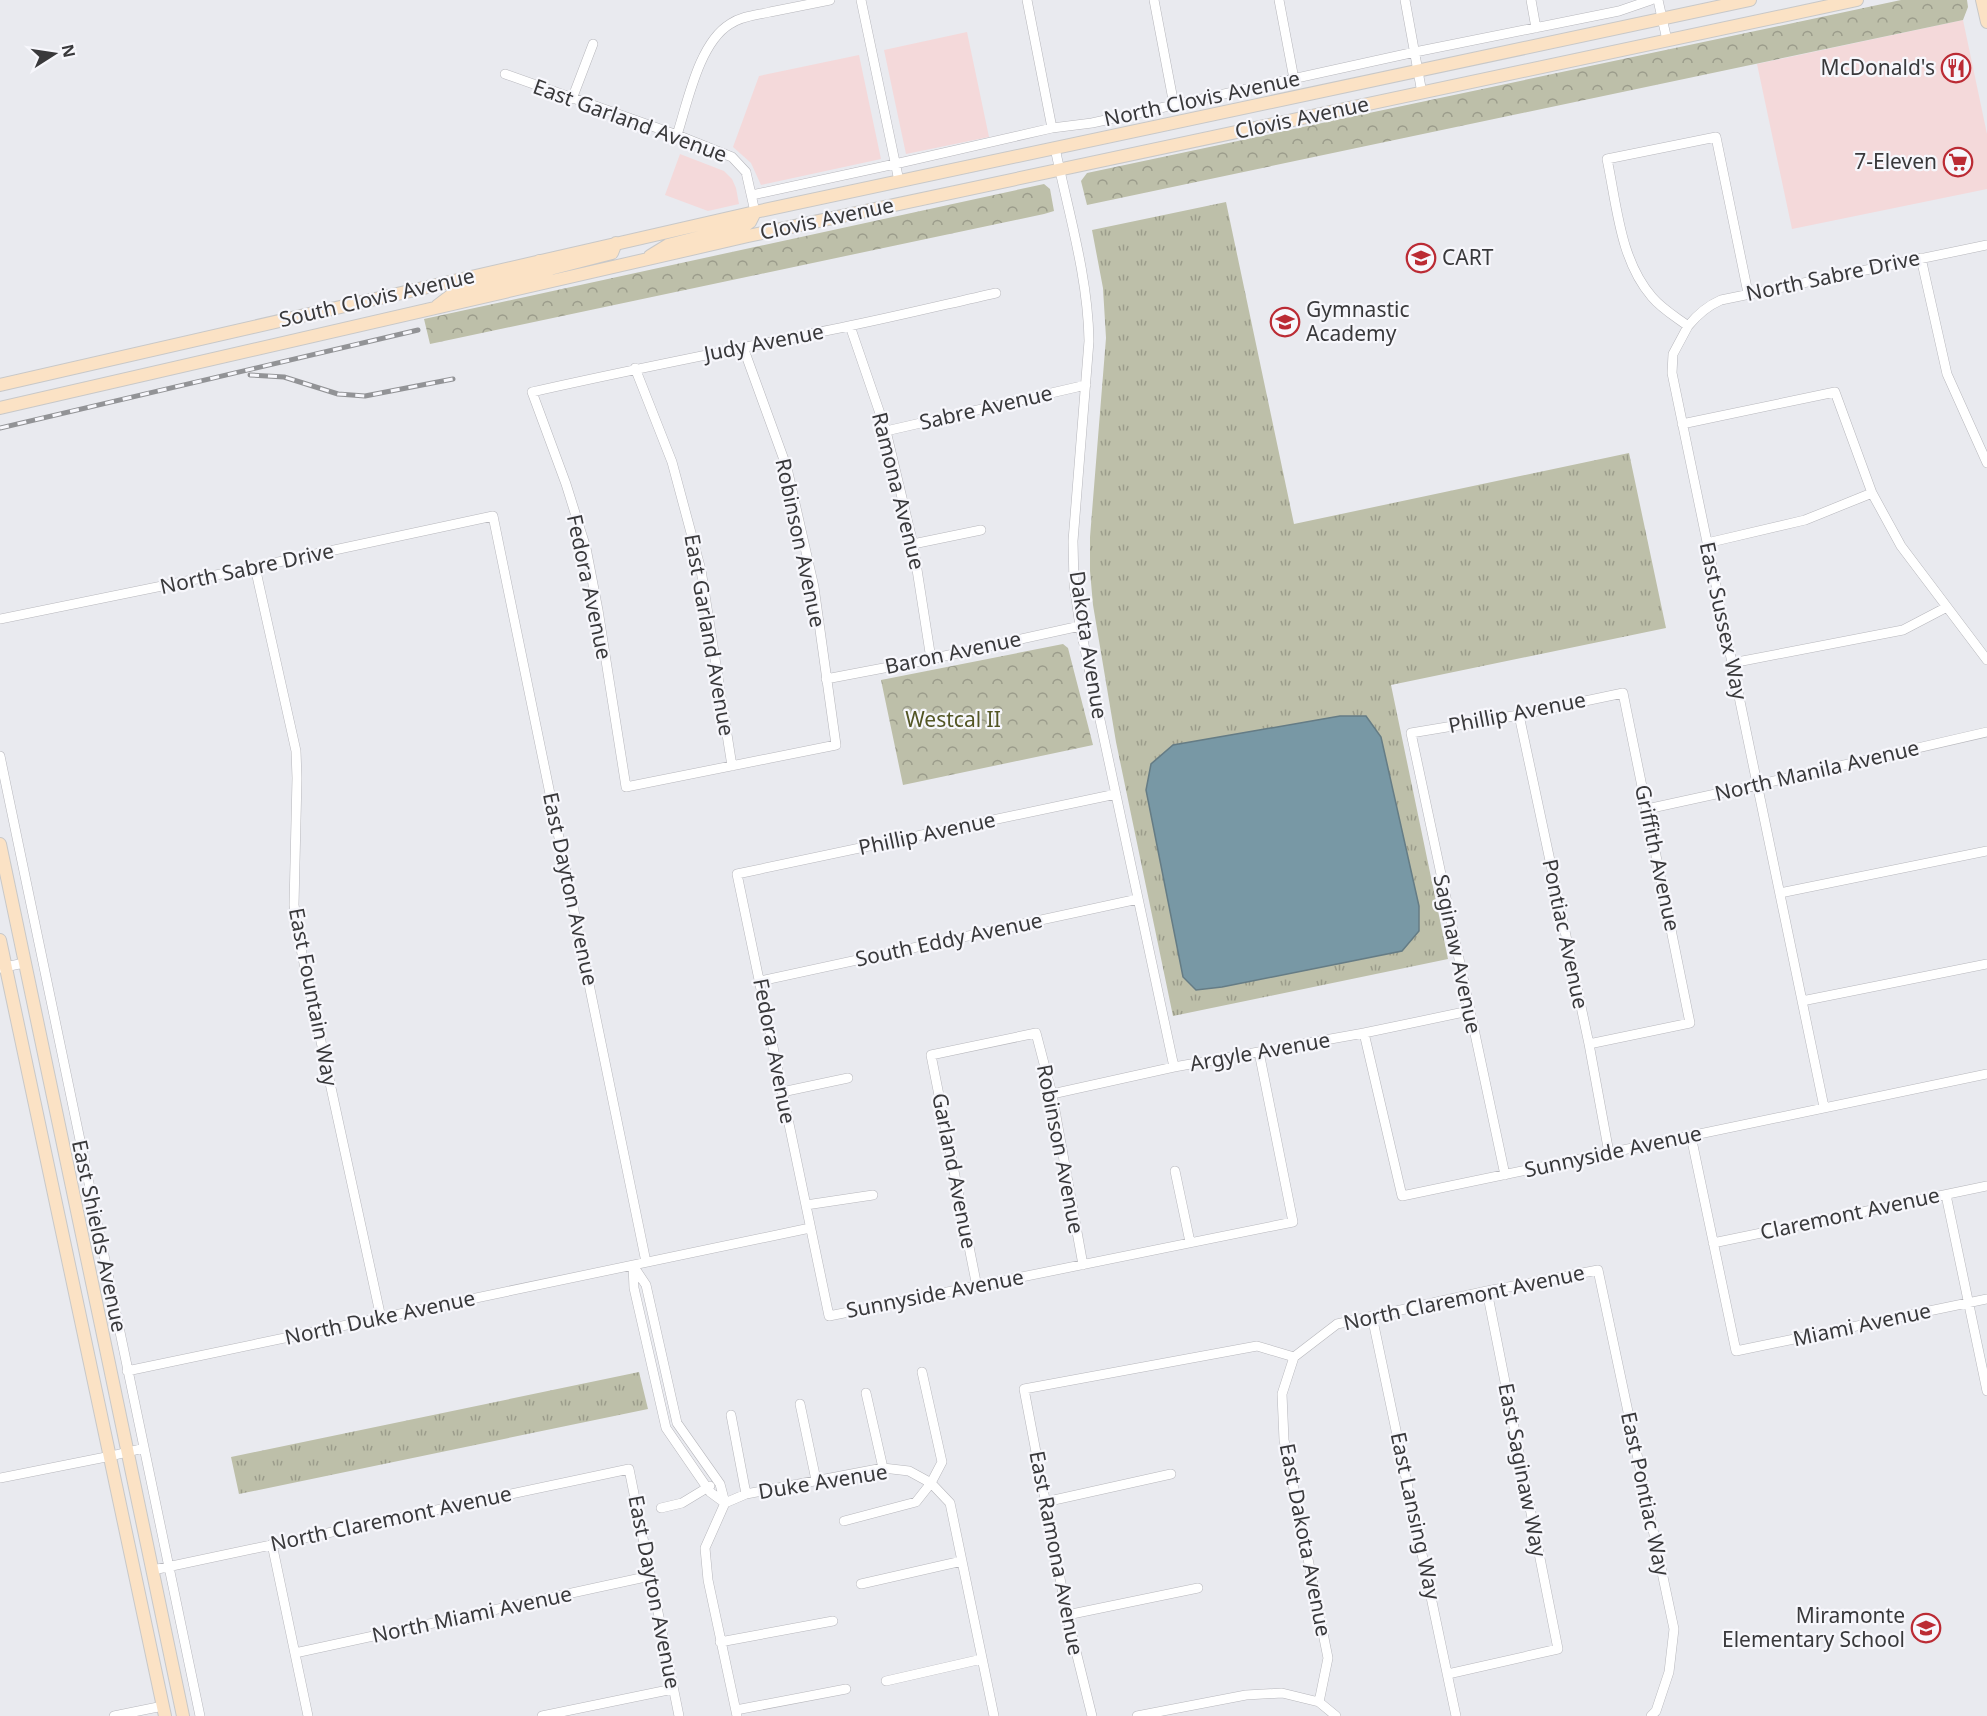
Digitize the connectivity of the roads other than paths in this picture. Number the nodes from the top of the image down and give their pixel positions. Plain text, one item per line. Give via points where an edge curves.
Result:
1 (830, 0) edge
2 (861, 0) edge
3 (1027, 0) edge
4 (1154, 0) edge
5 (1279, 0) edge
6 (1405, 0) edge
7 (1531, 0) edge
8 (1651, 0) edge
9 (1658, 0) edge
10 (1750, 0) edge
11 (1857, 0) edge
12 (1982, 0) edge
13 (1662, 19) junction
14 (1987, 22) edge
15 (1536, 28) junction
16 (1666, 40) junction
17 (593, 44) dead end
18 (1415, 52) junction
19 (1418, 70) junction
20 (505, 74) dead end
21 (1294, 79) junction
22 (1422, 93) junction
23 (572, 99) junction
24 (1174, 105) junction
25 (1052, 128) junction
26 (677, 135) junction
27 (1054, 148) junction
28 (895, 164) junction
29 (1059, 170) junction
30 (899, 181) junction
31 (752, 195) junction
32 (755, 212) junction
33 (748, 236) joint
34 (616, 243) junction
35 (1987, 245) edge
36 (1921, 258) junction
37 (644, 260) junction
38 (539, 261) junction
39 (543, 284) junction
40 (996, 293) dead end
41 (1748, 293) junction
42 (433, 309) junction
43 (850, 326) junction
44 (1688, 326) junction
45 (743, 346) junction
46 (635, 368) junction
47 (0, 385) edge
48 (1086, 385) junction
49 (532, 392) joint
50 (0, 408) edge
51 (1682, 424) junction
52 (886, 430) junction
53 (1987, 463) edge
54 (1872, 493) junction
55 (493, 516) joint
56 (981, 530) dead end
57 (1707, 543) junction
58 (913, 544) junction
59 (255, 567) junction
60 (1947, 607) junction
61 (0, 620) edge
62 (1080, 626) junction
63 (931, 659) junction
64 (1987, 660) edge
65 (1732, 663) junction
66 (826, 679) junction
67 (1623, 693) joint
68 (1519, 715) junction
69 (1987, 732) edge
70 (1411, 733) joint
71 (0, 756) edge
72 (732, 766) junction
73 (1757, 785) junction
74 (1116, 794) junction
75 (1647, 809) junction
76 (0, 844) edge
77 (1987, 851) edge
78 (737, 874) joint
79 (1780, 893) junction
80 (1138, 899) junction
81 (0, 940) edge
82 (24, 963) junction
83 (1987, 964) edge
84 (3, 967) edge
85 (760, 981) junction
86 (1802, 1001) junction
87 (1469, 1011) junction
88 (1364, 1033) junction
89 (1589, 1044) junction
90 (1259, 1052) junction
91 (931, 1054) joint
92 (1174, 1067) junction
93 (1987, 1074) edge
94 (848, 1078) dead end
95 (782, 1092) junction
96 (1052, 1094) junction
97 (1824, 1107) junction
98 (1691, 1136) junction
99 (1609, 1153) junction
100 (1175, 1171) dead end
101 (1505, 1174) junction
102 (1987, 1186) edge
103 (873, 1195) dead end
104 (1946, 1195) junction
105 (806, 1205) junction
106 (810, 1228) junction
107 (1190, 1242) junction
108 (1713, 1243) junction
109 (646, 1262) junction
110 (633, 1265) junction
111 (1083, 1265) junction
112 (1598, 1270) joint
113 (977, 1287) junction
114 (1487, 1291) junction
115 (1987, 1299) edge
116 (1968, 1303) junction
117 (1372, 1316) junction
118 (381, 1318) junction
119 (1294, 1357) junction
120 (127, 1371) junction
121 (922, 1372) dead end
122 (1987, 1391) edge
123 (866, 1393) dead end
124 (800, 1404) dead end
125 (731, 1415) dead end
126 (144, 1448) junction
127 (126, 1452) junction
128 (111, 1456) junction
129 (883, 1468) junction
130 (629, 1469) joint
131 (1171, 1474) dead end
132 (0, 1478) edge
133 (816, 1480) junction
134 (717, 1481) junction
135 (932, 1483) junction
136 (707, 1488) junction
137 (746, 1494) junction
138 (1045, 1502) junction
139 (725, 1503) junction
140 (661, 1508) dead end
141 (844, 1521) dead end
142 (272, 1544) junction
143 (962, 1561) junction
144 (170, 1566) junction
145 (153, 1570) junction
146 (650, 1576) junction
147 (861, 1584) dead end
148 (1198, 1588) dead end
149 (1067, 1615) junction
150 (833, 1621) dead end
151 (720, 1642) junction
152 (295, 1653) junction
153 (982, 1659) junction
154 (1448, 1674) junction
155 (886, 1681) dead end
156 (673, 1689) junction
157 (846, 1689) dead end
158 (1319, 1702) junction
159 (164, 1711) edge
160 (736, 1713) edge
161 (1656, 1714) edge
162 (114, 1716) edge
163 (183, 1716) edge
164 (200, 1716) edge
165 (308, 1716) edge
166 (542, 1716) edge
167 (679, 1716) edge
168 (994, 1716) edge
169 (1092, 1716) edge
170 (1137, 1716) edge
171 (1336, 1716) edge
172 (1456, 1716) edge

1 - 26 street via 748,17 723,29 702,58
2 - 28 street
3 - 25 street
4 - 24 street
5 - 21 street
6 - 18 street
7 - 15 street
8 - 15 street, North Clovis Avenue via 1619,11
9 - 13 street
10 - 13 main road, Clovis Avenue
11 - 16 main road, Clovis Avenue
12 - 14 main road
13 - 16 street
13 - 19 main road, Clovis Avenue
15 - 18 street, North Clovis Avenue
16 - 22 main road, Clovis Avenue
17 - 23 street
18 - 19 street
18 - 21 street, North Clovis Avenue
19 - 22 street
19 - 27 main road, Clovis Avenue
20 - 23 street, East Garland Avenue
21 - 24 street, North Clovis Avenue
22 - 29 main road, Clovis Avenue
23 - 26 street, East Garland Avenue
24 - 25 street, North Clovis Avenue
25 - 28 street, North Clovis Avenue
26 - 31 street, East Garland Avenue via 732,157 746,172
27 - 29 street, Dakota Avenue
27 - 30 main road, Clovis Avenue
28 - 30 street
28 - 31 street, North Clovis Avenue
29 - 33 main road, Clovis Avenue
29 - 48 street, Dakota Avenue via 1089,317
30 - 32 main road, Clovis Avenue
31 - 32 street, East Garland Avenue
32 - 34 main road, South Clovis Avenue
32 - 37 main road via 746,225 668,244
33 - 37 main road, South Clovis Avenue
34 - 38 main road, South Clovis Avenue
34 - 39 main road via 612,253 550,269
35 - 36 street, North Sabre Drive
36 - 41 street, North Sabre Drive
36 - 53 street via 1947,374
37 - 39 main road, South Clovis Avenue
38 - 42 main road via 535,273 454,293
38 - 47 main road, South Clovis Avenue
39 - 42 main road, South Clovis Avenue
40 - 43 street, Judy Avenue
41 - 44 street, North Sabre Drive via 1709,305
41 - 44 street via 1716,136 1607,159 1634,272 1654,299
42 - 50 main road, South Clovis Avenue
43 - 45 street, Judy Avenue
43 - 52 street, Ramona Avenue
44 - 51 street, East Sussex Way via 1672,354 1671,365
45 - 46 street, Judy Avenue
45 - 66 street, Robinson Avenue via 787,468 814,587
46 - 49 street, Judy Avenue
46 - 72 street, East Garland Avenue via 672,462 701,570
48 - 52 street, Sabre Avenue
48 - 62 street, Dakota Avenue via 1073,541
49 - 72 street, Fedora Avenue via 586,548 626,787
51 - 54 street via 1835,392
51 - 57 street, East Sussex Way
52 - 58 street, Ramona Avenue
54 - 57 street via 1805,520
54 - 60 street via 1901,546
55 - 59 street, North Sabre Drive
55 - 109 street, East Dayton Avenue
56 - 58 street
57 - 65 street, East Sussex Way
58 - 63 street, Ramona Avenue
59 - 61 street, North Sabre Drive
59 - 118 street, East Fountain Way via 296,751 294,905 298,929
60 - 64 street
60 - 65 street via 1903,630
62 - 63 street, Baron Avenue
62 - 74 street, Dakota Avenue
63 - 66 street, Baron Avenue
65 - 73 street, East Sussex Way
66 - 72 street, Robinson Avenue via 836,745
67 - 68 street, Phillip Avenue
67 - 75 street, Griffith Avenue
68 - 70 street, Phillip Avenue
68 - 89 street, Pontiac Avenue
69 - 73 street, North Manila Avenue
70 - 87 street, Saginaw Avenue
71 - 120 street, East Shields Avenue
73 - 75 street, North Manila Avenue
73 - 79 street, East Sussex Way
74 - 78 street, Phillip Avenue
74 - 80 street, Dakota Avenue
75 - 89 street, Griffith Avenue via 1690,1023
76 - 82 main road, East Shields Avenue
77 - 79 street
78 - 85 street, Fedora Avenue
79 - 86 street, East Sussex Way
80 - 85 street, South Eddy Avenue
80 - 92 street, Dakota Avenue
81 - 84 main road, East Shields Avenue
82 - 84 street
82 - 127 main road, East Shields Avenue
83 - 86 street
84 - 128 main road, East Shields Avenue
85 - 95 street, Fedora Avenue
86 - 97 street, East Sussex Way
87 - 88 street, Argyle Avenue
87 - 101 street, Saginaw Avenue
88 - 90 street, Argyle Avenue
88 - 101 street, Sunnyside Avenue via 1402,1196
89 - 99 street, Pontiac Avenue
90 - 92 street, Argyle Avenue
90 - 107 street, Sunnyside Avenue via 1293,1222
91 - 96 street, Robinson Avenue via 1036,1033
91 - 113 street, Garland Avenue
92 - 96 street, Argyle Avenue
93 - 97 street, Sunnyside Avenue
94 - 95 street
95 - 105 street, Fedora Avenue
96 - 111 street, Robinson Avenue
97 - 98 street, Sunnyside Avenue
98 - 99 street, Sunnyside Avenue
98 - 108 street
99 - 101 street, Sunnyside Avenue
100 - 107 street
102 - 104 street, Claremont Avenue
103 - 105 street
104 - 108 street, Claremont Avenue
104 - 116 street
105 - 106 street, Fedora Avenue
106 - 109 street
106 - 113 street, Sunnyside Avenue via 829,1316
107 - 111 street, Sunnyside Avenue
108 - 116 street, Miami Avenue via 1736,1351
109 - 110 street, North Duke Avenue
110 - 118 street, North Duke Avenue
110 - 134 street via 646,1285 677,1423
110 - 136 street via 634,1288 666,1428
111 - 113 street, Sunnyside Avenue
112 - 114 street, North Claremont Avenue
112 - 161 street, East Pontiac Way via 1674,1629 1669,1672
114 - 117 street, North Claremont Avenue
114 - 154 street, East Saginaw Way via 1558,1648
115 - 116 street, Miami Avenue
116 - 122 street
117 - 119 street, North Claremont Avenue via 1337,1324
117 - 154 street, East Lansing Way
118 - 120 street, North Duke Avenue
119 - 138 street, East Ramona Avenue via 1257,1346 1024,1389
119 - 158 street, East Dakota Avenue via 1281,1394 1284,1440 1328,1658
120 - 126 street, East Shields Avenue
121 - 135 street via 942,1462
123 - 129 street
124 - 133 street
125 - 137 street
126 - 127 street
126 - 144 street, East Shields Avenue
127 - 128 street
127 - 145 main road, East Shields Avenue
128 - 132 street
128 - 159 main road, East Shields Avenue
129 - 133 street, Duke Avenue
129 - 135 street, Duke Avenue via 909,1471
130 - 142 street, North Claremont Avenue
130 - 146 street, East Dayton Avenue
131 - 138 street
133 - 137 street, Duke Avenue
134 - 136 street
134 - 139 street
135 - 141 street via 916,1502
135 - 143 street, Duke Avenue via 950,1503
136 - 139 street
136 - 140 street via 682,1503
137 - 139 street, Duke Avenue
138 - 149 street, East Ramona Avenue
139 - 151 street via 705,1548
142 - 144 street, North Claremont Avenue
142 - 152 street
143 - 147 street
143 - 153 street, Duke Avenue
144 - 145 street, North Claremont Avenue
144 - 164 street, East Shields Avenue
145 - 163 main road, East Shields Avenue
146 - 152 street, North Miami Avenue
146 - 156 street, East Dayton Avenue
148 - 149 street
149 - 169 street, East Ramona Avenue
150 - 151 street
151 - 160 street
152 - 165 street
153 - 155 street
153 - 168 street, Duke Avenue
154 - 172 street, East Lansing Way
156 - 166 street
156 - 167 street, East Dayton Avenue
157 - 160 street
158 - 170 street via 1282,1693 1246,1695
158 - 171 street
159 - 162 street

